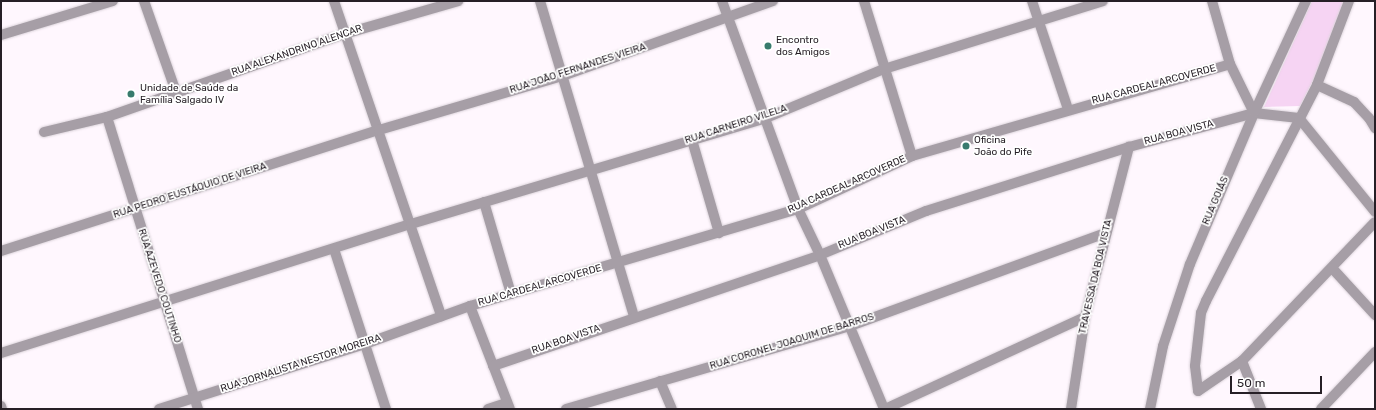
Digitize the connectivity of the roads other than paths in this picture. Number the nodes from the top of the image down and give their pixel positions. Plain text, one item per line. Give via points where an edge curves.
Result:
1 (113, 1) edge
2 (144, 1) edge
3 (334, 1) edge
4 (458, 1) edge
5 (540, 1) edge
6 (722, 1) edge
7 (773, 1) edge
8 (864, 1) edge
9 (1032, 1) edge
10 (1102, 1) edge
11 (1212, 1) edge
12 (1306, 1) edge
13 (1349, 1) edge
14 (729, 18) junction
15 (1038, 21) junction
16 (344, 34) junction
17 (1, 35) edge
18 (1230, 64) junction
19 (884, 69) junction
20 (562, 76) junction
21 (1317, 85) junction
22 (176, 92) junction
23 (1068, 109) junction
24 (1254, 113) junction
25 (107, 117) junction
26 (766, 118) junction
27 (1299, 118) junction
28 (1375, 128) edge
29 (379, 130) junction
30 (44, 132) dead end
31 (692, 140) junction
32 (1129, 146) junction
33 (912, 156) junction
34 (589, 170) junction
35 (484, 202) junction
36 (134, 209) junction
37 (798, 209) junction
38 (1375, 212) edge
39 (1375, 222) edge
40 (411, 224) junction
41 (719, 233) junction
42 (1106, 233) junction
43 (334, 249) junction
44 (1, 251) edge
45 (820, 255) junction
46 (618, 264) junction
47 (1332, 268) junction
48 (511, 294) junction
49 (164, 303) junction
50 (470, 306) junction
51 (1375, 315) edge
52 (441, 316) junction
53 (634, 316) junction
54 (1085, 317) junction
55 (850, 326) junction
56 (365, 344) junction
57 (1375, 352) edge
58 (1, 353) edge
59 (1242, 361) junction
60 (493, 366) junction
61 (660, 381) junction
62 (194, 398) junction
63 (1, 406) edge
64 (508, 406) edge
65 (2, 409) edge
66 (159, 409) edge
67 (198, 409) edge
68 (386, 409) edge
69 (488, 409) edge
70 (566, 409) edge
71 (672, 409) edge
72 (885, 409) edge
73 (1072, 409) edge
74 (1150, 409) edge
75 (1261, 409) edge
76 (1322, 409) edge

1 - 17 street
2 - 22 street
3 - 16 street
4 - 16 street, RUA ALEXANDRINO ALENCAR
5 - 20 street
6 - 14 street
7 - 14 street, RUA JOÃO FERNANDES VIEIRA
8 - 19 street
9 - 15 street
10 - 15 street, RUA CARNEIRO VILELA
11 - 18 street
12 - 24 street, RUA GOIÁS
13 - 21 street
14 - 20 street, RUA JOÃO FERNANDES VIEIRA
14 - 26 street
15 - 19 street, RUA CARNEIRO VILELA
15 - 23 street
16 - 22 street, RUA ALEXANDRINO ALENCAR
16 - 29 street
18 - 23 street, RUA CARDEAL ARCOVERDE
18 - 24 street
19 - 26 street, RUA CARNEIRO VILELA
19 - 33 street
20 - 29 street, RUA JOÃO FERNANDES VIEIRA
20 - 34 street
21 - 27 street
21 - 28 street via 1354,102
22 - 25 street, RUA ALEXANDRINO ALENCAR
23 - 33 street, RUA CARDEAL ARCOVERDE
24 - 27 street
24 - 32 street, RUA BOA VISTA
24 - 74 street, RUA GOIÁS via 1190,264 1163,346
25 - 30 street, RUA ALEXANDRINO ALENCAR
25 - 36 street, RUA AZEVEDO COUTINHO
26 - 31 street, RUA CARNEIRO VILELA
26 - 37 street
27 - 38 street
27 - 59 street via 1201,313 1195,366 1198,391
29 - 36 street, RUA PEDRO EUSTÁQUIO DE VIEIRA
29 - 40 street
31 - 34 street, RUA CARNEIRO VILELA
31 - 41 street
32 - 42 street, TRAVESSA DA BOA VISTA
32 - 45 street, RUA BOA VISTA via 926,211
33 - 37 street, RUA CARDEAL ARCOVERDE
34 - 35 street, RUA CARNEIRO VILELA
34 - 46 street
35 - 40 street, RUA CARNEIRO VILELA
35 - 48 street
36 - 44 street, RUA PEDRO EUSTÁQUIO DE VIEIRA
36 - 49 street, RUA AZEVEDO COUTINHO
37 - 41 street, RUA CARDEAL ARCOVERDE
37 - 45 street
39 - 47 street
40 - 43 street, RUA CARNEIRO VILELA
40 - 52 street
41 - 46 street, RUA CARDEAL ARCOVERDE
42 - 54 street, TRAVESSA DA BOA VISTA
42 - 55 street, RUA CORONEL JOAQUIM DE BARROS
43 - 49 street, RUA CARNEIRO VILELA
43 - 56 street
45 - 53 street, RUA BOA VISTA
45 - 55 street
46 - 48 street, RUA CARDEAL ARCOVERDE
46 - 53 street
47 - 51 street
47 - 59 street
48 - 50 street, RUA CARDEAL ARCOVERDE
49 - 58 street, RUA CARNEIRO VILELA
49 - 62 street, RUA AZEVEDO COUTINHO
50 - 52 street, RUA CARDEAL ARCOVERDE
50 - 60 street
52 - 56 street, RUA JORNALISTA NESTOR MOREIRA
53 - 60 street, RUA BOA VISTA
54 - 72 street
54 - 73 street, TRAVESSA DA BOA VISTA
55 - 61 street, RUA CORONEL JOAQUIM DE BARROS
55 - 72 street
56 - 62 street, RUA JORNALISTA NESTOR MOREIRA
56 - 68 street
57 - 76 street
59 - 75 street
60 - 64 street
61 - 70 street, RUA CORONEL JOAQUIM DE BARROS
61 - 71 street
62 - 66 street, RUA JORNALISTA NESTOR MOREIRA
62 - 67 street, RUA AZEVEDO COUTINHO
63 - 65 street
64 - 69 street

